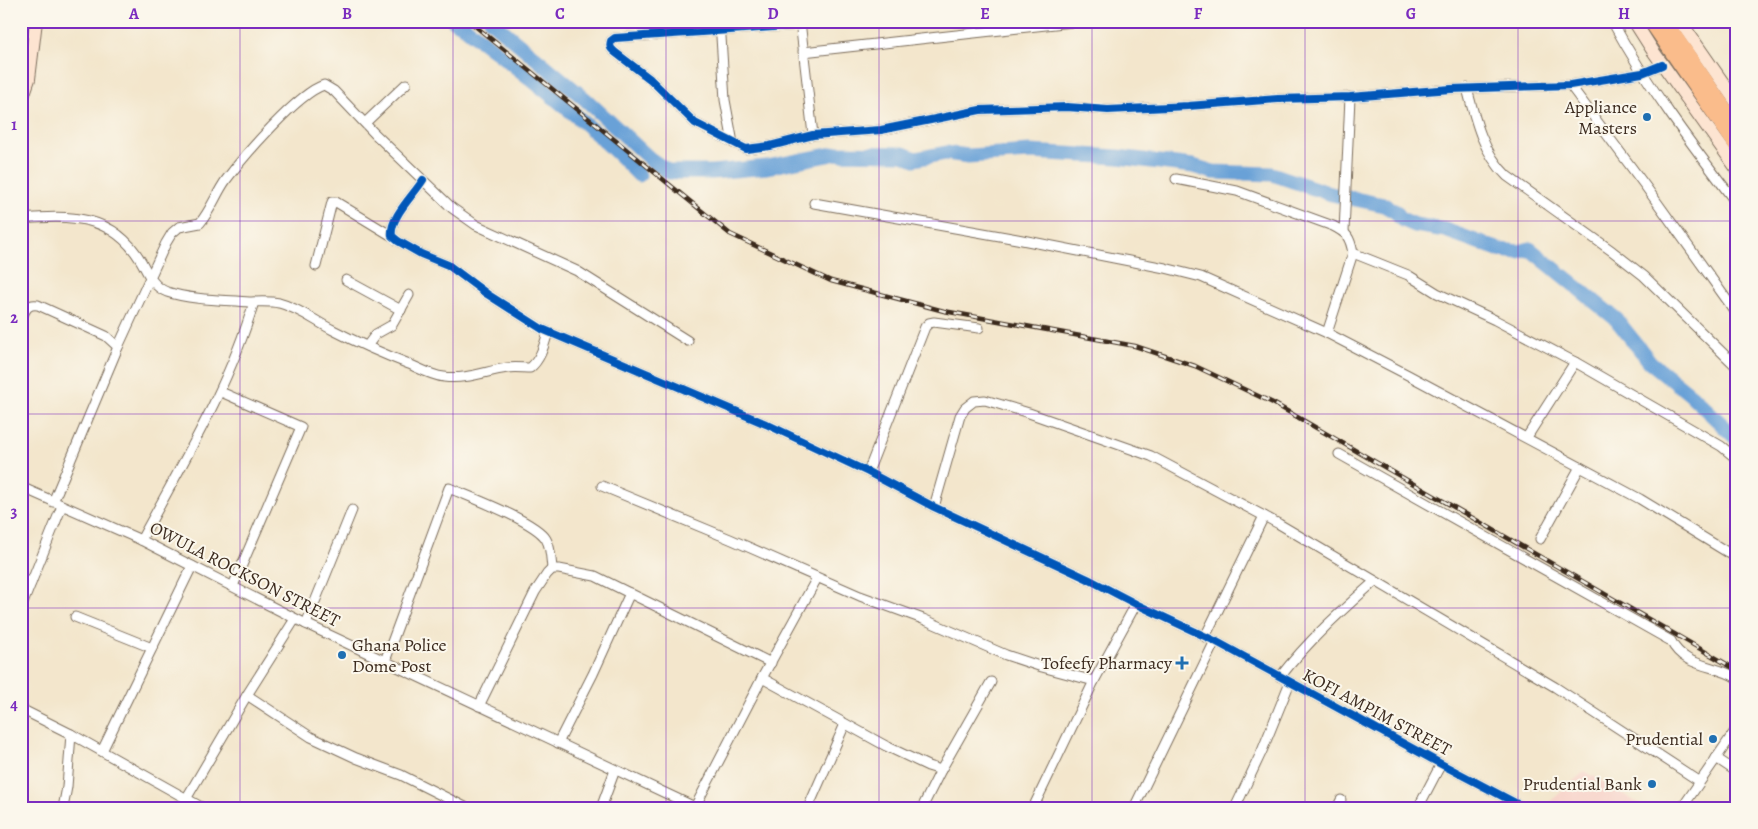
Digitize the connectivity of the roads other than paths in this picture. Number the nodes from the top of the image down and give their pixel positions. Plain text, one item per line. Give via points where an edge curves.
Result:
1 (36, 21) edge
2 (720, 21) edge
3 (1082, 21) edge
4 (1612, 21) edge
5 (1634, 21) edge
6 (1651, 21) edge
7 (1664, 21) edge
8 (1680, 21) edge
9 (800, 23) edge
10 (719, 31) junction
11 (803, 52) junction
12 (1662, 65) junction
13 (1642, 74) junction
14 (406, 84) dead end
15 (1570, 85) junction
16 (1467, 88) junction
17 (1350, 97) junction
18 (21, 102) edge
19 (1737, 103) edge
20 (365, 123) junction
21 (1737, 127) edge
22 (813, 135) junction
23 (732, 143) junction
24 (1737, 146) edge
25 (1737, 169) edge
26 (1176, 179) dead end
27 (423, 180) junction
28 (814, 203) dead end
29 (1737, 204) edge
30 (21, 219) edge
31 (1344, 232) junction
32 (392, 236) junction
33 (1353, 253) junction
34 (316, 266) dead end
35 (149, 277) junction
36 (346, 280) dead end
37 (409, 295) dead end
38 (254, 302) junction
39 (401, 310) junction
40 (1737, 314) edge
41 (21, 319) edge
42 (979, 328) dead end
43 (548, 332) junction
44 (1327, 333) junction
45 (688, 341) dead end
46 (367, 346) junction
47 (118, 347) junction
48 (1575, 362) junction
49 (1737, 367) edge
50 (221, 392) junction
51 (1526, 437) junction
52 (1339, 454) dead end
53 (1737, 459) edge
54 (1580, 467) junction
55 (868, 472) junction
56 (602, 486) dead end
57 (21, 487) edge
58 (58, 504) junction
59 (934, 507) junction
60 (352, 510) dead end
61 (1264, 516) junction
62 (1540, 539) dead end
63 (141, 540) junction
64 (1737, 558) edge
65 (192, 566) junction
66 (552, 569) junction
67 (21, 578) edge
68 (817, 578) junction
69 (1375, 580) junction
70 (31, 583) junction
71 (233, 586) junction
72 (630, 593) junction
73 (1136, 604) junction
74 (21, 608) edge
75 (76, 617) dead end
76 (295, 618) junction
77 (306, 624) junction
78 (1205, 637) junction
79 (1215, 641) junction
80 (152, 648) junction
81 (385, 661) junction
82 (771, 663) junction
83 (1280, 677) junction
84 (762, 678) junction
85 (1737, 678) edge
86 (991, 682) dead end
87 (1094, 682) junction
88 (1290, 682) junction
89 (247, 695) junction
90 (479, 706) junction
91 (21, 709) edge
92 (845, 724) junction
93 (1737, 728) edge
94 (71, 734) junction
95 (558, 743) junction
96 (102, 751) junction
97 (1716, 758) junction
98 (1441, 764) junction
99 (615, 770) junction
100 (941, 770) junction
101 (1737, 772) edge
102 (1699, 781) junction
103 (186, 799) junction
104 (696, 807) edge
105 (63, 808) edge
106 (203, 808) edge
107 (467, 808) edge
108 (601, 808) edge
109 (808, 808) edge
110 (922, 808) edge
111 (1033, 808) edge
112 (1134, 808) edge
113 (1235, 808) edge
114 (1418, 808) edge
115 (1525, 808) edge
116 (1682, 808) edge

1 - 18 main road via 29,79
2 - 10 street
3 - 11 street
4 - 13 street
5 - 12 main road
6 - 24 highway
7 - 21 highway
8 - 19 main road
9 - 10 street
9 - 11 street
10 - 23 street
10 - 23 street via 615,38 610,44 616,53 650,79 696,123
11 - 22 street
12 - 13 street
12 - 25 main road
13 - 15 street
13 - 29 street
14 - 20 street
15 - 16 street
15 - 40 street
16 - 17 street
16 - 49 street via 1482,138 1499,168 1644,276
17 - 22 street via 1108,110 1067,107 980,110 881,130
17 - 31 street
20 - 27 street
20 - 35 street via 328,86 319,86 251,149 225,181 200,223 179,227 172,233
22 - 23 street via 746,149
26 - 31 street via 1237,191
27 - 32 street via 396,217
27 - 45 street via 452,208 476,225 577,271
28 - 44 street via 1201,277
30 - 35 street via 59,217 101,224 132,246
31 - 33 street via 1351,241
32 - 34 street, KOFI AMPIM STREET via 332,202
32 - 43 street, KOFI AMPIM STREET via 421,254 448,265
33 - 44 street
33 - 48 street via 1408,275 1437,293
35 - 38 street via 156,286 182,295
35 - 47 street
36 - 39 street
37 - 39 street
38 - 46 street via 272,302 295,309
38 - 50 street
39 - 46 street via 392,325 376,334
41 - 47 street via 27,307 38,305 106,336
42 - 55 street via 934,322 925,327
43 - 46 street via 542,352 530,368 510,368 462,378 442,378
43 - 55 street, KOFI AMPIM STREET via 766,424
44 - 51 street
47 - 58 street
48 - 51 street
48 - 53 street via 1721,446
50 - 63 street
50 - 71 street via 301,427
51 - 54 street
52 - 85 street via 1671,641 1686,658
54 - 62 street
54 - 64 street
55 - 59 street, KOFI AMPIM STREET
56 - 68 street
57 - 58 street, OWULA ROCKSON STREET
58 - 63 street, OWULA ROCKSON STREET
58 - 70 street
59 - 61 street via 960,416 974,401 985,400 1151,456
59 - 73 street, KOFI AMPIM STREET
60 - 77 street
61 - 69 street
61 - 78 street
63 - 65 street, OWULA ROCKSON STREET
65 - 71 street, OWULA ROCKSON STREET
65 - 80 street
66 - 72 street via 595,576
66 - 81 street via 548,544 541,532 449,488
66 - 90 street via 535,592
67 - 70 street
68 - 82 street
68 - 87 street via 1006,655
69 - 83 street via 1320,630
69 - 102 street via 1555,687
70 - 74 street
71 - 76 street, OWULA ROCKSON STREET
72 - 82 street
72 - 95 street
73 - 78 street, KOFI AMPIM STREET
73 - 87 street
75 - 80 street
76 - 77 street, OWULA ROCKSON STREET
76 - 89 street
77 - 81 street, OWULA ROCKSON STREET
78 - 79 street, KOFI AMPIM STREET
79 - 83 street, KOFI AMPIM STREET
79 - 112 street
80 - 96 street
81 - 90 street, OWULA ROCKSON STREET
82 - 84 street
83 - 88 street, KOFI AMPIM STREET
84 - 92 street
84 - 104 street
86 - 100 street
87 - 111 street
88 - 98 street, KOFI AMPIM STREET
88 - 113 street
89 - 103 street
89 - 107 street via 312,737 395,772
90 - 95 street, OWULA ROCKSON STREET
91 - 94 street
92 - 100 street
92 - 109 street
93 - 97 street
94 - 96 street
94 - 105 street
95 - 99 street, OWULA ROCKSON STREET
96 - 103 street
97 - 101 street
97 - 102 street
98 - 114 street
98 - 115 street, KOFI AMPIM STREET
99 - 104 street, OWULA ROCKSON STREET
99 - 108 street
100 - 110 street
102 - 116 street
103 - 106 street

